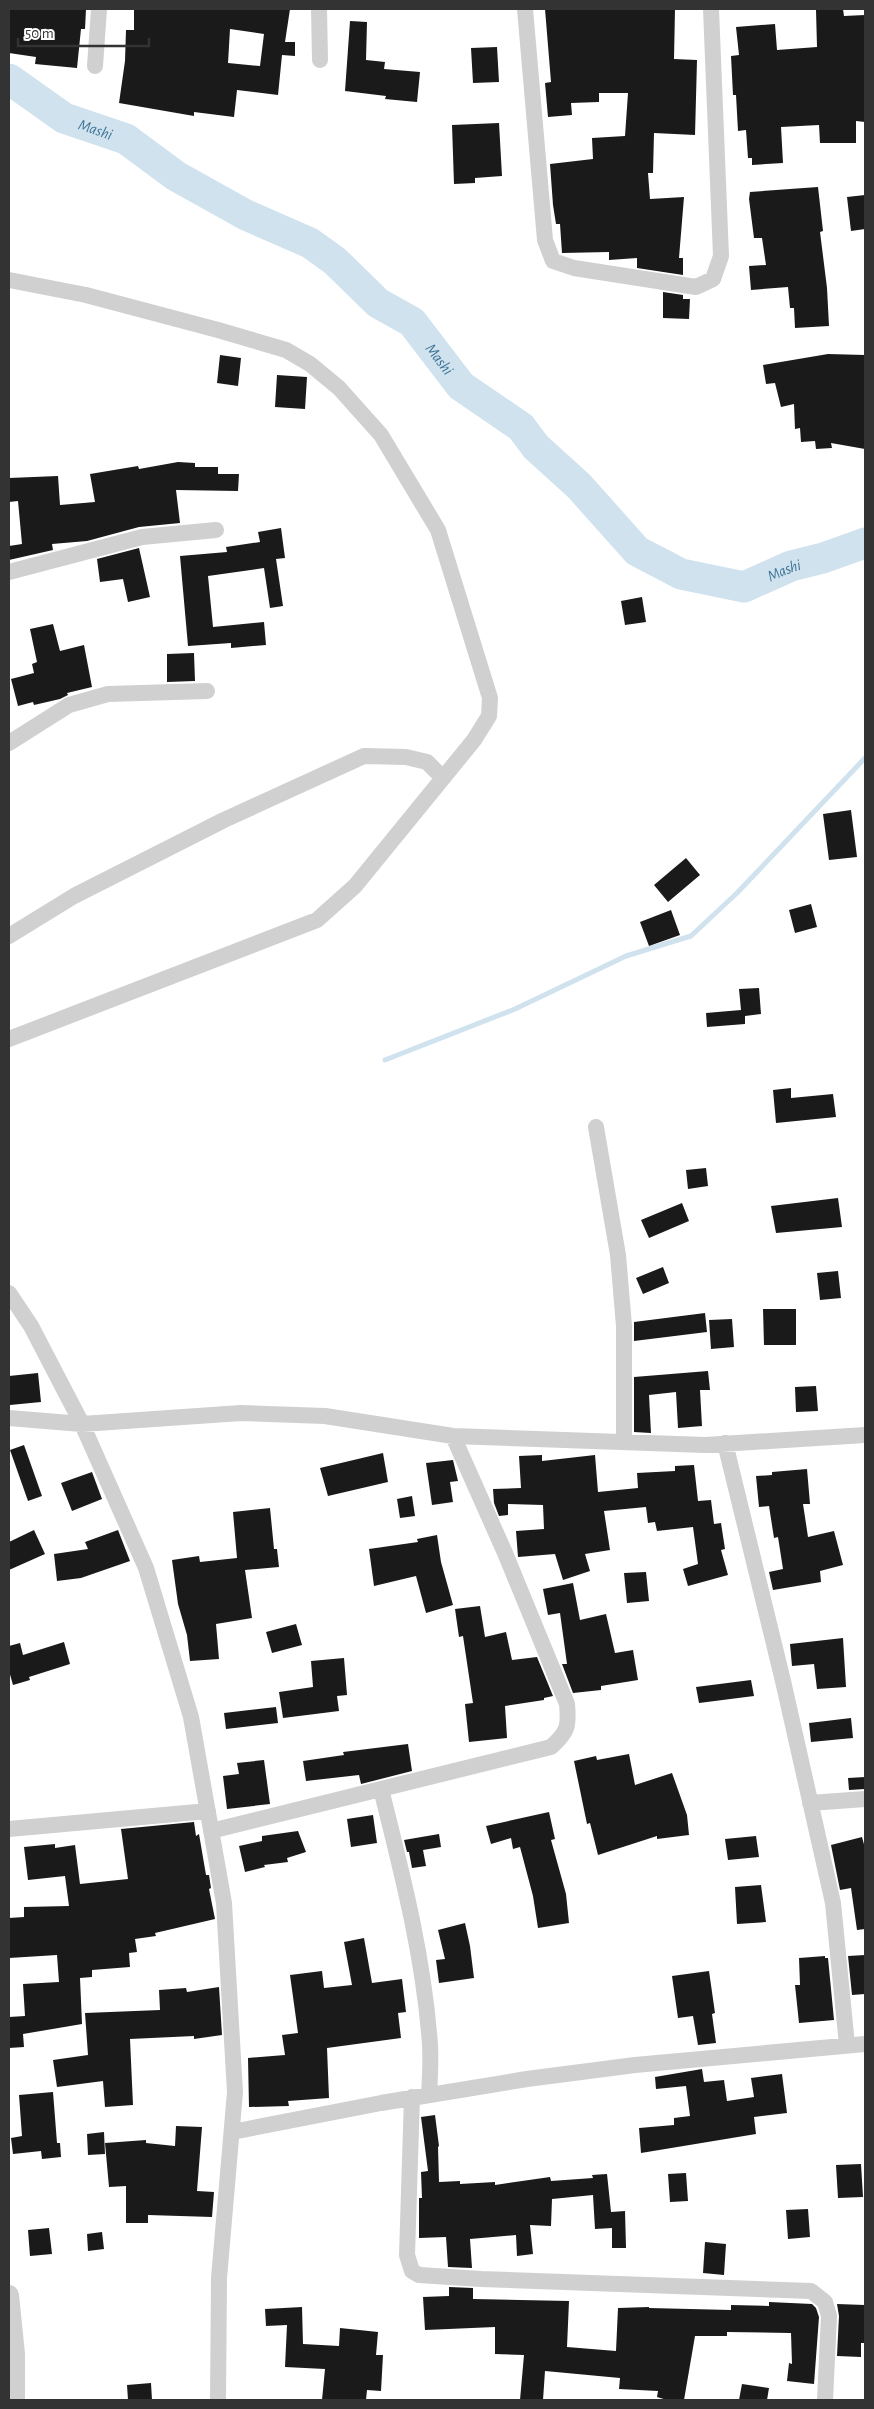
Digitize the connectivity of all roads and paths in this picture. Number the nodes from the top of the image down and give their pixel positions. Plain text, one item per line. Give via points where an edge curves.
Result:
1 (99, 9) edge
2 (319, 9) edge
3 (525, 9) edge
4 (711, 9) edge
5 (320, 60) dead end
6 (95, 66) dead end
7 (9, 280) edge
8 (216, 530) dead end
9 (9, 572) edge
10 (207, 691) dead end
11 (9, 743) edge
12 (443, 778) junction
13 (9, 936) edge
14 (9, 1039) edge
15 (596, 1126) dead end
16 (9, 1293) edge
17 (9, 1418) edge
18 (82, 1424) junction
19 (865, 1435) edge
20 (453, 1436) junction
21 (624, 1442) junction
22 (725, 1443) junction
23 (382, 1789) junction
24 (865, 1799) edge
25 (810, 1803) junction
26 (208, 1811) junction
27 (9, 1829) edge
28 (211, 1831) junction
29 (865, 2044) edge
30 (847, 2045) junction
31 (429, 2095) junction
32 (412, 2097) junction
33 (232, 2132) junction
34 (9, 2294) edge
35 (12, 2354) edge
36 (15, 2400) edge
37 (218, 2400) edge
38 (825, 2400) edge

1 - 6 street
2 - 5 street
3 - 4 street via 545,240 553,262 696,287 713,279 721,256
7 - 12 street via 86,295 286,350 310,364 339,388 375,428 438,530 490,698 489,716
8 - 9 street via 142,537
10 - 11 street via 108,694 69,705
12 - 13 street via 427,762 397,756 364,756 215,825 74,896
12 - 14 street via 355,886 317,920
15 - 21 street via 618,1255 624,1326
16 - 18 street via 31,1326
17 - 18 street
18 - 20 street via 240,1413 325,1416
18 - 26 street via 146,1568 191,1716
19 - 22 street
20 - 21 street
20 - 23 street via 567,1704 568,1722 564,1736 551,1747
21 - 22 street
22 - 25 street
23 - 28 street
23 - 31 street via 421,1964 430,2046
24 - 25 street
25 - 30 street via 833,1903
26 - 27 street
26 - 28 street
28 - 33 street via 224,1903 235,2092
29 - 30 street
30 - 31 street via 635,2065
31 - 32 street
32 - 33 street
32 - 38 street via 407,2255 412,2271 419,2275 481,2279 811,2291 826,2302 829,2316
33 - 37 street via 220,2278
34 - 35 street
35 - 36 street

